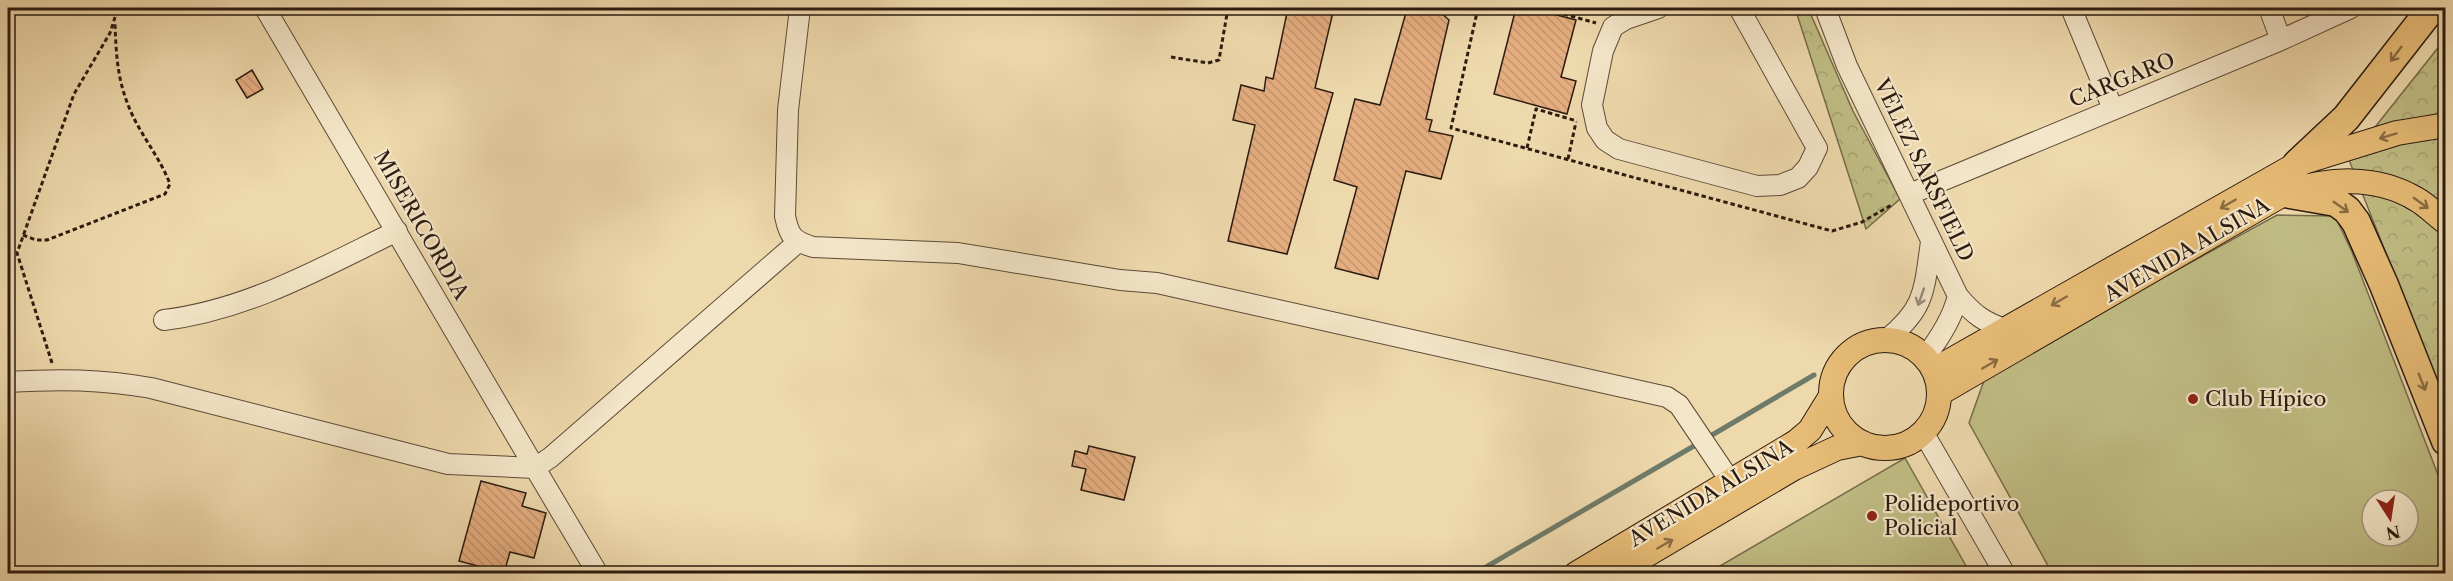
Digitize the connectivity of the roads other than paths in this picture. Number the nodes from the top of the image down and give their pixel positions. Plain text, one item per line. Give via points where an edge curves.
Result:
1 (265, 8) edge
2 (801, 8) edge
3 (1658, 8) edge
4 (1739, 8) edge
5 (1825, 8) edge
6 (2071, 8) edge
7 (2269, 8) edge
8 (2351, 8) edge
9 (2432, 8) edge
10 (2282, 40) junction
11 (2113, 109) junction
12 (2445, 125) edge
13 (2297, 164) junction
14 (2285, 193) junction
15 (1910, 194) junction
16 (2445, 222) edge
17 (397, 231) junction
18 (798, 242) junction
19 (1931, 242) junction
20 (1958, 296) junction
21 (164, 320) dead end
22 (2007, 330) junction
23 (1887, 339) junction
24 (1933, 373) junction
25 (8, 382) edge
26 (1830, 396) junction
27 (1923, 432) junction
28 (2445, 441) edge
29 (1869, 448) junction
30 (535, 468) junction
31 (1731, 482) junction
32 (598, 573) edge
33 (1576, 573) edge
34 (1614, 573) edge
35 (2005, 573) edge

1 - 17 street, MISERICORDIA
2 - 18 street via 788,110 785,216 787,231
3 - 4 street via 1613,27 1603,51 1592,105 1597,128 1605,140 1619,150 1757,186 1780,185 1798,178 1817,148
5 - 15 street, VÉLEZ SARSFIELD via 1847,66
6 - 11 street
7 - 10 street
8 - 10 street, CARGARO
9 -> 13 highway via 2346,118
10 - 11 street, CARGARO
11 - 15 street, CARGARO
12 -> 13 main road, AVENIDA ALSINA via 2397,133
13 -> 22 main road, AVENIDA ALSINA
14 -> 16 main road, AVENIDA ALSINA via 2306,185 2366,182 2419,200
24 -> 14 main road, AVENIDA ALSINA
14 -> 28 highway via 2336,202 2356,222
15 - 19 street, VÉLEZ SARSFIELD
17 - 21 street via 274,291 190,317
17 - 30 street, MISERICORDIA
18 - 30 street
18 - 31 street via 813,247 958,253 1157,283 1666,397 1679,405
19 - 20 street, VÉLEZ SARSFIELD
19 -> 23 street via 1923,294 1915,312
20 - 22 street, VÉLEZ SARSFIELD via 1973,315
20 - 24 street via 1937,342
22 - 24 main road, AVENIDA ALSINA
23 - 24 main road via 1914,347
23 - 26 main road via 1853,350 1840,363
24 - 27 main road via 1938,408
25 - 30 street via 107,380 448,464
26 - 29 main road via 1840,424
26 - 31 main road, AVENIDA ALSINA via 1810,430
27 - 29 main road via 1894,447
27 - 35 street
34 -> 29 main road, AVENIDA ALSINA via 1794,468 1837,448
30 - 32 street, MISERICORDIA
31 - 33 main road, AVENIDA ALSINA

